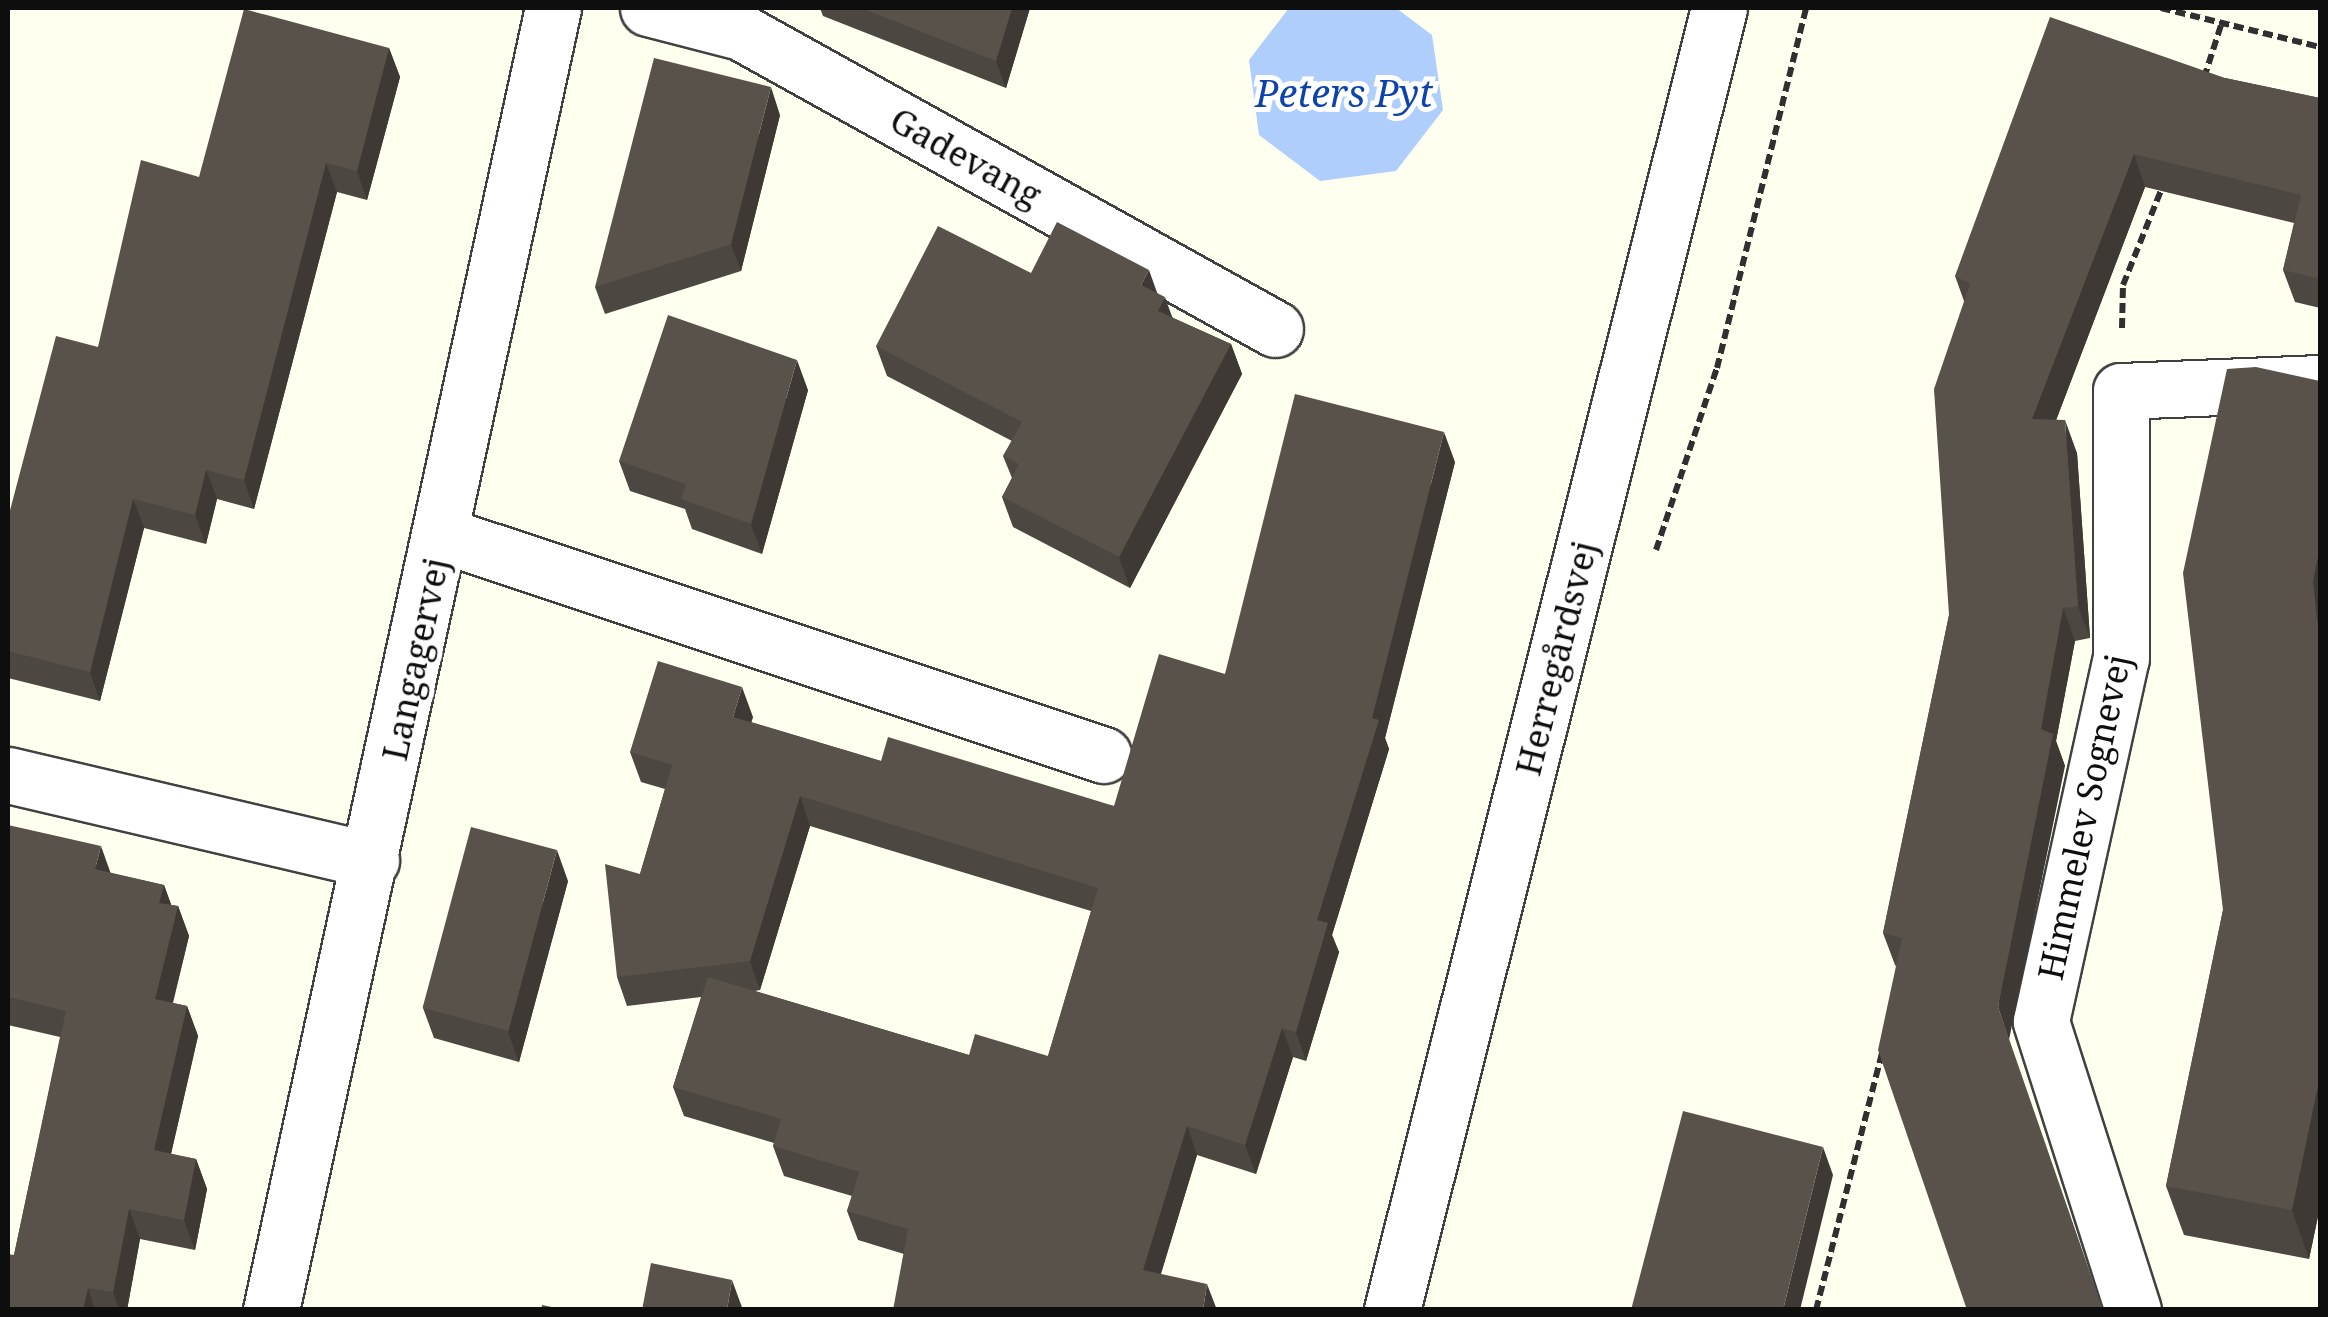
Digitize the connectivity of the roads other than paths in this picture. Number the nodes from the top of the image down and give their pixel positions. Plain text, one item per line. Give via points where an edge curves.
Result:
1 (552, 8) edge
2 (648, 8) edge
3 (1719, 8) edge
4 (1275, 329) dead end
5 (2320, 384) edge
6 (443, 535) junction
7 (1103, 755) dead end
8 (8, 776) edge
9 (371, 860) junction
10 (271, 1310) edge
11 (1392, 1310) edge
12 (2133, 1310) edge

1 - 6 street, Langagervej
2 - 4 street, Gadevang via 741,32
3 - 11 street, Herregårdsvej
5 - 12 street, Himmelev Sognevej via 2121,391 2122,658 2040,1021
6 - 7 street
6 - 9 street, Langagervej
8 - 9 street
9 - 10 street, Langagervej

